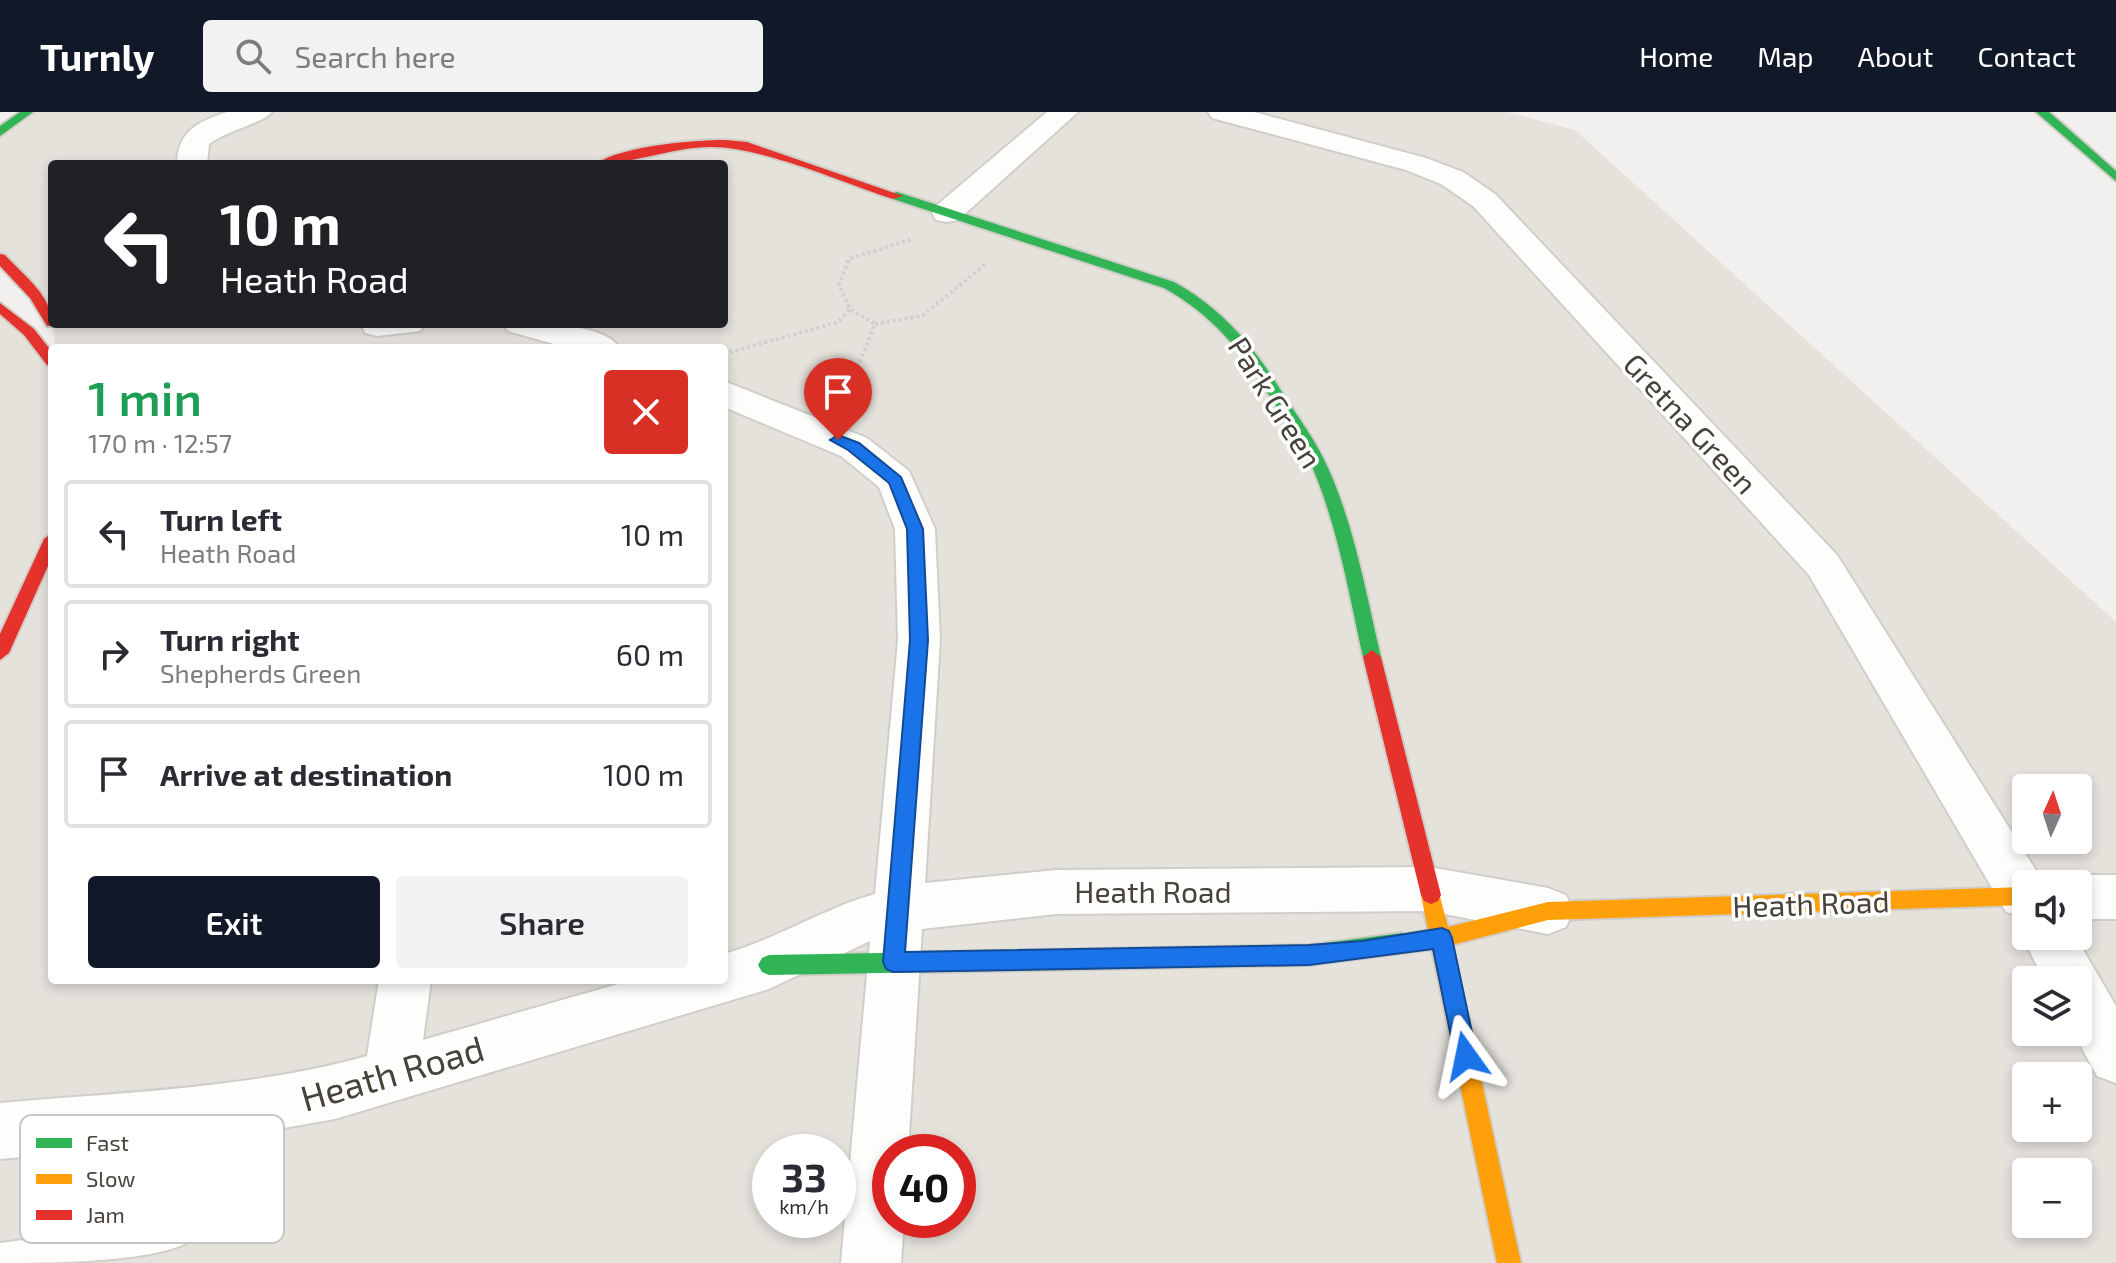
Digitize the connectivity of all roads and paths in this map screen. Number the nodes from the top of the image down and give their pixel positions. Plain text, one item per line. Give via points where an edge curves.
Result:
1 (27, 112) edge
2 (258, 112) edge
3 (1064, 112) edge
4 (1222, 112) edge
5 (2042, 112) edge
6 (0, 132) edge
7 (192, 160) edge
8 (616, 160) edge
9 (2116, 177) edge
10 (947, 213) junction
11 (979, 223) junction
12 (1019, 236) junction
13 (0, 258) edge
14 (0, 307) edge
15 (850, 309) junction
16 (48, 317) edge
17 (875, 324) junction
18 (543, 328) edge
19 (591, 344) edge
20 (728, 353) edge
21 (48, 357) edge
22 (728, 395) edge
23 (822, 434) junction
24 (48, 548) edge
25 (0, 653) edge
26 (2012, 876) edge
27 (1429, 889) junction
28 (2092, 897) edge
29 (2116, 897) edge
30 (2012, 907) edge
31 (1548, 911) junction
32 (895, 936) junction
33 (1442, 938) junction
34 (746, 972) edge
35 (404, 984) edge
36 (703, 984) edge
37 (2092, 1015) edge
38 (2116, 1057) edge
39 (391, 1073) junction
40 (216, 1112) junction
41 (184, 1115) edge
42 (215, 1115) edge
43 (142, 1243) edge
44 (0, 1262) edge
45 (871, 1263) edge
46 (1509, 1263) edge

1 - 6 main road
2 - 7 street via 204,132 192,145
3 - 10 street
4 - 26 street, Gretna Green via 1416,164 1452,178 1484,200 1823,565
5 - 9 main road
8 - 10 main road, Park Green via 674,143 713,140 743,145
10 - 11 main road, Park Green
11 - 12 main road, Park Green
11 - 15 path via 849,259 839,285
12 - 17 path via 922,316
12 - 27 main road, Park Green via 1190,295 1225,322 1252,354 1320,467
13 - 16 main road
14 - 21 main road
15 - 17 path
15 - 20 path via 838,322
17 - 23 path via 837,417
18 - 19 street
22 - 23 street
23 - 32 street via 854,447 895,480 915,529 919,640
24 - 25 main road
27 - 31 street, Heath Road
27 - 32 street, Heath Road via 1056,892 969,899
27 - 33 main road, Park Green
28 - 29 street
30 - 31 main road, Heath Road
31 - 33 main road, Heath Road
32 - 33 main road, Heath Road via 1309,955
32 - 34 street, Heath Road via 856,922
32 - 45 street
33 - 46 main road, Park Green
35 - 39 street
36 - 39 street, Heath Road
37 - 38 street
39 - 40 street, Heath Road via 335,1092
40 - 41 street, Heath Road
40 - 42 lane
43 - 44 lane

